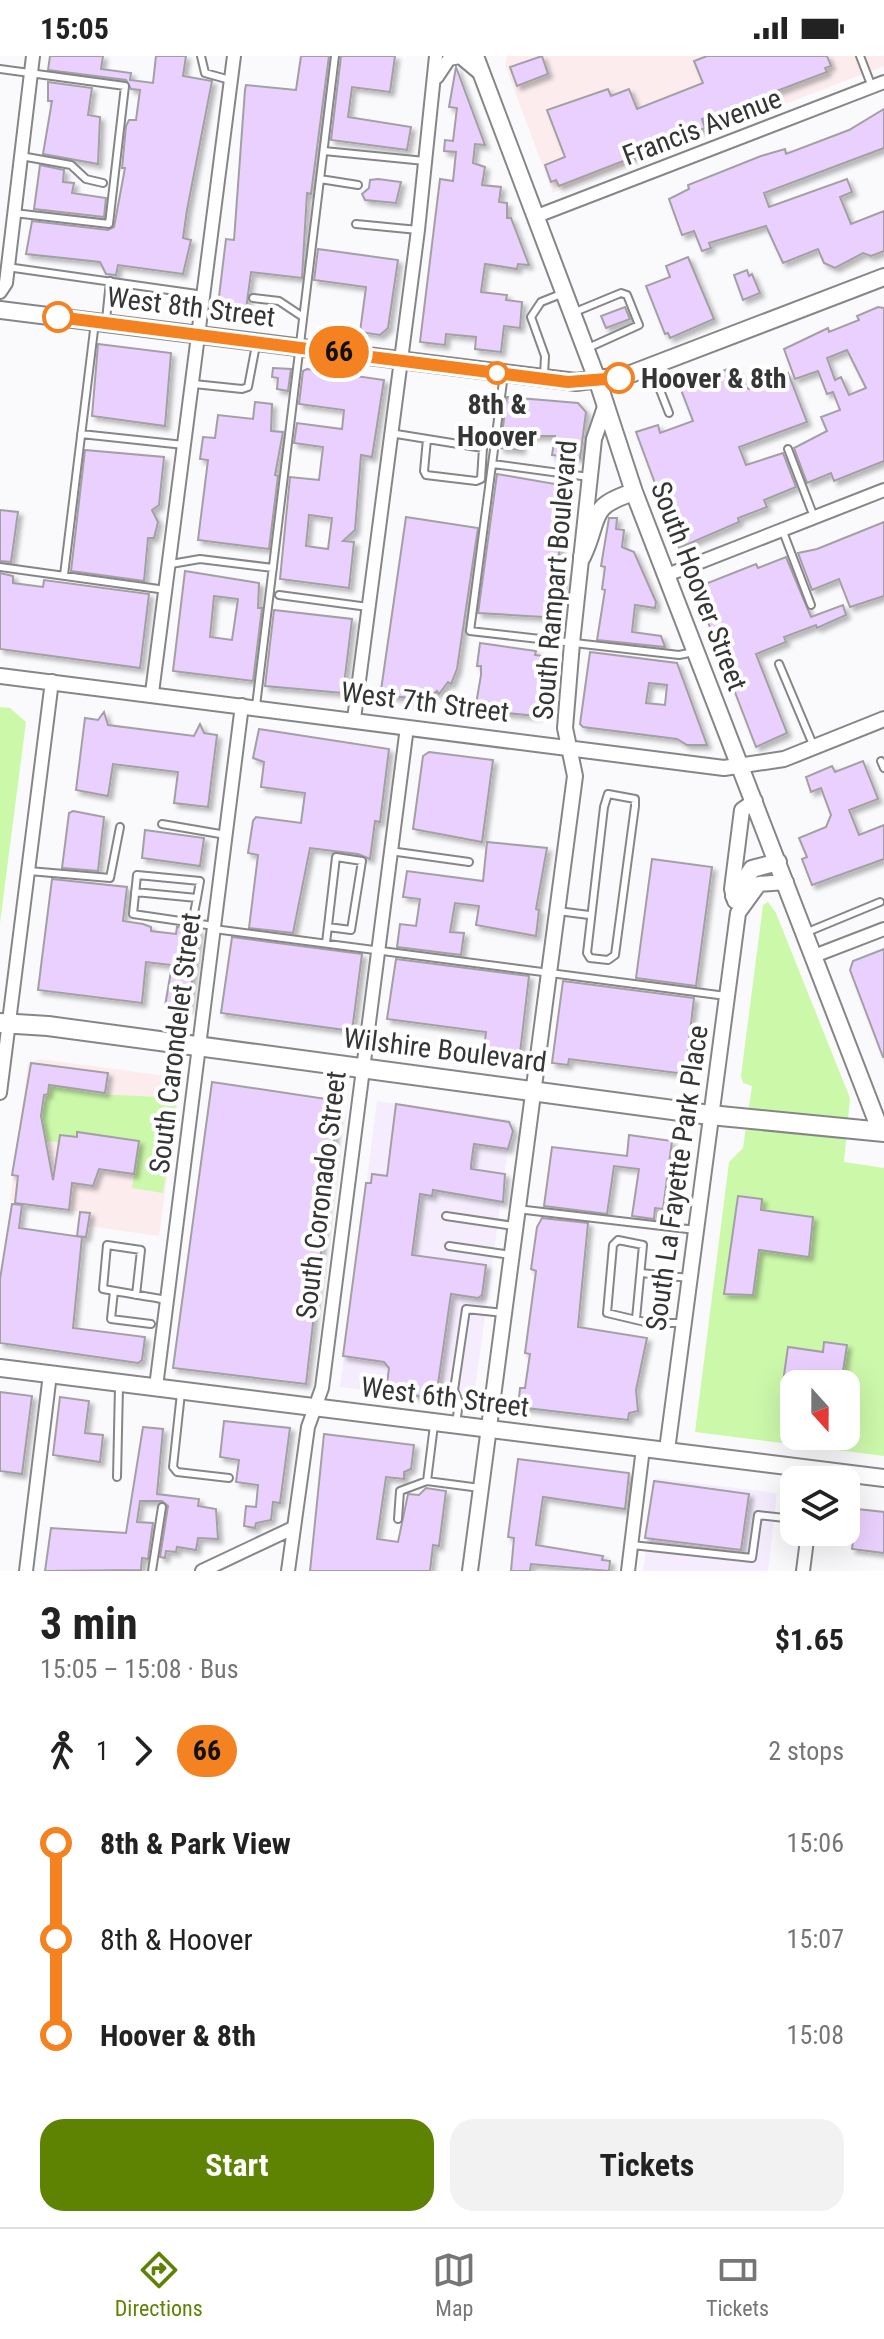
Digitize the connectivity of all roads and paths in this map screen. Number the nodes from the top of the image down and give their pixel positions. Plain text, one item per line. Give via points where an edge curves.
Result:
1 (33, 56) edge
2 (201, 56) edge
3 (234, 56) edge
4 (335, 56) edge
5 (436, 56) edge
6 (475, 56) edge
7 (860, 56) edge
8 (0, 69) edge
9 (31, 74) junction
10 (483, 77) junction
11 (230, 80) junction
12 (435, 80) junction
13 (878, 84) edge
14 (324, 151) junction
15 (21, 156) junction
16 (425, 161) junction
17 (320, 179) junction
18 (103, 183) dead end
19 (358, 185) dead end
20 (14, 213) junction
21 (537, 216) junction
22 (356, 224) dead end
23 (418, 230) junction
24 (7, 267) junction
25 (884, 277) edge
26 (110, 281) junction
27 (0, 292) edge
28 (564, 293) junction
29 (204, 295) junction
30 (253, 298) dead end
31 (0, 310) edge
32 (572, 313) junction
33 (303, 317) junction
34 (100, 322) junction
35 (199, 334) junction
36 (257, 341) junction
37 (300, 346) junction
38 (585, 350) junction
39 (399, 361) junction
40 (651, 367) junction
41 (504, 374) junction
42 (544, 379) junction
43 (598, 382) junction
44 (194, 384) junction
45 (606, 404) junction
46 (669, 413) dead end
47 (390, 433) junction
48 (81, 434) junction
49 (427, 439) junction
50 (184, 445) junction
51 (788, 449) dead end
52 (493, 464) junction
53 (589, 477) junction
54 (884, 490) edge
55 (634, 492) junction
56 (814, 517) junction
57 (782, 529) junction
58 (582, 557) junction
59 (171, 564) junction
60 (0, 567) edge
61 (273, 568) junction
62 (64, 575) junction
63 (667, 575) junction
64 (166, 590) junction
65 (279, 595) dead end
66 (811, 605) dead end
67 (368, 607) junction
68 (572, 643) junction
69 (697, 652) junction
70 (779, 664) dead end
71 (0, 676) edge
72 (52, 681) junction
73 (152, 693) junction
74 (249, 706) junction
75 (354, 719) junction
76 (884, 719) edge
77 (407, 727) junction
78 (569, 747) junction
79 (814, 747) junction
80 (743, 767) junction
81 (755, 801) junction
82 (162, 824) dead end
83 (120, 827) dead end
84 (226, 835) junction
85 (390, 851) junction
86 (469, 862) dead end
87 (778, 862) junction
88 (29, 871) junction
89 (786, 882) junction
90 (135, 892) junction
91 (734, 896) junction
92 (197, 898) junction
93 (880, 902) dead end
94 (555, 910) junction
95 (738, 913) junction
96 (589, 915) junction
97 (192, 923) junction
98 (328, 927) junction
99 (214, 928) junction
100 (884, 929) edge
101 (805, 933) junction
102 (326, 943) junction
103 (376, 951) junction
104 (814, 956) junction
105 (548, 972) junction
106 (727, 997) junction
107 (5, 1023) edge
108 (199, 1046) junction
109 (360, 1068) junction
110 (533, 1089) junction
111 (0, 1093) edge
112 (710, 1115) junction
113 (882, 1132) edge
114 (516, 1208) junction
115 (446, 1216) dead end
116 (514, 1226) junction
117 (696, 1230) junction
118 (449, 1246) dead end
119 (511, 1255) junction
120 (641, 1273) junction
121 (689, 1278) junction
122 (114, 1291) junction
123 (136, 1295) junction
124 (167, 1300) junction
125 (504, 1313) junction
126 (636, 1319) junction
127 (684, 1323) junction
128 (151, 1324) dead end
129 (0, 1368) edge
130 (50, 1374) junction
131 (119, 1383) junction
132 (156, 1387) junction
133 (181, 1390) junction
134 (313, 1407) junction
135 (434, 1422) junction
136 (456, 1424) junction
137 (490, 1429) junction
138 (643, 1448) junction
139 (667, 1450) junction
140 (780, 1469) edge
141 (117, 1477) dead end
142 (860, 1477) edge
143 (229, 1478) dead end
144 (884, 1478) edge
145 (427, 1481) junction
146 (480, 1488) junction
147 (162, 1507) dead end
148 (780, 1517) edge
149 (398, 1519) dead end
150 (293, 1528) junction
151 (631, 1544) junction
152 (806, 1546) edge
153 (205, 1570) edge
154 (26, 1571) edge
155 (152, 1571) edge
156 (288, 1571) edge
157 (470, 1571) edge
158 (628, 1571) edge
159 (803, 1571) edge

1 - 9 street
2 - 11 lane via 205,73
3 - 11 street
4 - 14 lane
5 - 12 street
6 - 10 main road, South Hoover Street
7 - 13 lane
8 - 9 lane
9 - 15 street
9 - 20 lane via 125,86 111,209 109,224
10 - 12 street via 460,57 449,59
10 - 21 main road, South Hoover Street
11 - 29 street
12 - 16 street
13 - 21 street, Francis Avenue
14 - 16 lane
14 - 17 lane
15 - 18 lane via 71,165 86,179
15 - 20 street
16 - 23 street
17 - 19 lane
17 - 33 lane
20 - 24 street
21 - 28 main road, South Hoover Street
22 - 23 lane
23 - 39 street
24 - 26 lane
24 - 27 street
25 - 40 main road, West 8th Street
26 - 29 lane
26 - 34 lane
28 - 32 main road, South Hoover Street
28 - 42 lane via 541,302 531,317 545,356
29 - 35 street
30 - 33 lane via 279,301
31 - 34 main road, West 8th Street
32 - 38 main road, South Hoover Street
32 - 38 lane via 621,293 627,295 639,325
33 - 37 lane
34 - 35 main road, West 8th Street
34 - 48 lane
35 - 36 main road, West 8th Street
35 - 44 street
36 - 37 main road, West 8th Street
36 - 44 lane via 248,387
37 - 39 main road, West 8th Street
37 - 61 lane
38 - 43 main road, South Hoover Street
39 - 41 main road, West 8th Street
39 - 47 street
40 - 43 main road, West 8th Street
40 - 46 lane
41 - 42 main road, West 8th Street
41 - 52 lane
42 - 43 main road, West 8th Street
43 - 45 main road, South Hoover Street
44 - 50 street
45 - 53 street, South Rampart Boulevard via 596,427
45 - 55 main road, South Hoover Street
47 - 49 lane
47 - 67 street
48 - 50 lane
48 - 62 lane
49 - 49 lane via 483,448 481,479 426,475
50 - 59 street
51 - 56 lane
52 - 53 lane
52 - 68 lane via 470,631
53 - 58 street, South Rampart Boulevard
54 - 56 street
55 - 58 main road via 596,512
55 - 63 main road, South Hoover Street
56 - 57 street
57 - 63 street
57 - 66 lane
58 - 68 street, South Rampart Boulevard
59 - 61 lane via 200,559
59 - 64 street
60 - 62 lane
61 - 74 lane
62 - 64 lane
63 - 69 main road, South Hoover Street
64 - 73 street
65 - 67 lane
67 - 75 street
68 - 69 lane via 679,655
68 - 78 street, South Rampart Boulevard via 565,728
69 - 80 main road, South Hoover Street
70 - 79 lane
71 - 72 street, West 7th Street
72 - 73 street, West 7th Street
72 - 88 street
73 - 74 street, West 7th Street
74 - 75 street, West 7th Street
74 - 84 street, South Carondelet Street
75 - 77 street, West 7th Street
76 - 79 street, West 7th Street
77 - 78 street, West 7th Street
77 - 85 street, South Coronado Street
78 - 80 street, West 7th Street
78 - 94 street, South Rampart Boulevard via 575,776
79 - 80 street, West 7th Street
80 - 81 main road, South Hoover Street
81 - 87 main road, South Hoover Street
81 - 91 street, South La Fayette Park Place via 742,810
82 - 84 lane
83 - 88 lane via 110,878
84 - 99 street, South Carondelet Street
85 - 86 lane
85 - 103 street, South Coronado Street
87 - 89 main road, South Hoover Street
87 - 91 main road via 752,869
88 - 107 street
89 - 95 street via 759,884
89 - 101 main road, South Hoover Street
90 - 92 lane
90 - 92 lane via 137,875 200,881
90 - 97 lane via 133,914
91 - 95 street, South La Fayette Park Place
92 - 97 lane
93 - 101 lane
94 - 96 lane
94 - 105 street, South Rampart Boulevard
95 - 106 street, South La Fayette Park Place
96 - 96 lane via 588,957 612,959 635,806 630,797 606,797
97 - 99 lane
98 - 98 lane via 336,857 362,861 351,930
98 - 102 lane
99 - 102 lane
99 - 108 street, South Carondelet Street
100 - 104 street
101 - 104 main road, South Hoover Street
102 - 103 lane
103 - 105 lane
103 - 109 street, South Coronado Street
104 - 113 main road, South Hoover Street
105 - 106 lane
105 - 110 street, South Rampart Boulevard
106 - 112 street, South La Fayette Park Place
107 - 108 main road, Wilshire Boulevard
107 - 111 street
108 - 109 main road, Wilshire Boulevard
108 - 124 street, South Carondelet Street
109 - 110 main road, Wilshire Boulevard
109 - 134 street, South Coronado Street via 322,1388
110 - 112 main road, Wilshire Boulevard
110 - 114 street, South Rampart Boulevard
112 - 113 main road, Wilshire Boulevard
112 - 117 street, South La Fayette Park Place
114 - 116 street, South Rampart Boulevard
114 - 117 lane
115 - 116 lane
116 - 119 street, South Rampart Boulevard
117 - 121 street, South La Fayette Park Place
118 - 119 lane
119 - 125 street, South Rampart Boulevard
120 - 121 lane
120 - 126 lane
120 - 126 lane via 643,1245 615,1241 606,1309 612,1316
121 - 127 street, South La Fayette Park Place
122 - 123 lane
122 - 123 lane via 103,1289 107,1245 141,1250
122 - 128 lane via 111,1319
123 - 124 lane
124 - 132 street, South Carondelet Street
125 - 136 lane via 466,1309 454,1390 459,1402
125 - 137 street, South Rampart Boulevard
126 - 127 lane
127 - 139 street, South La Fayette Park Place
129 - 130 main road, West 6th Street
130 - 131 main road, West 6th Street
130 - 154 street
131 - 132 main road, West 6th Street
131 - 141 lane
132 - 133 main road, West 6th Street
133 - 134 main road, West 6th Street
133 - 143 lane via 173,1467 177,1472
134 - 135 main road, West 6th Street
134 - 150 street, South Coronado Street
135 - 136 main road, West 6th Street
135 - 145 lane
136 - 137 main road, West 6th Street
137 - 138 main road, West 6th Street
137 - 146 street, South Rampart Boulevard
138 - 139 main road, West 6th Street
138 - 151 street
139 - 140 main road, West 6th Street
142 - 144 main road, West 6th Street
145 - 146 lane
145 - 149 lane via 400,1491
146 - 157 street, South Rampart Boulevard
147 - 155 lane
148 - 151 lane via 758,1515 752,1558
150 - 153 street
150 - 156 street, South Coronado Street
151 - 158 street
152 - 159 street

